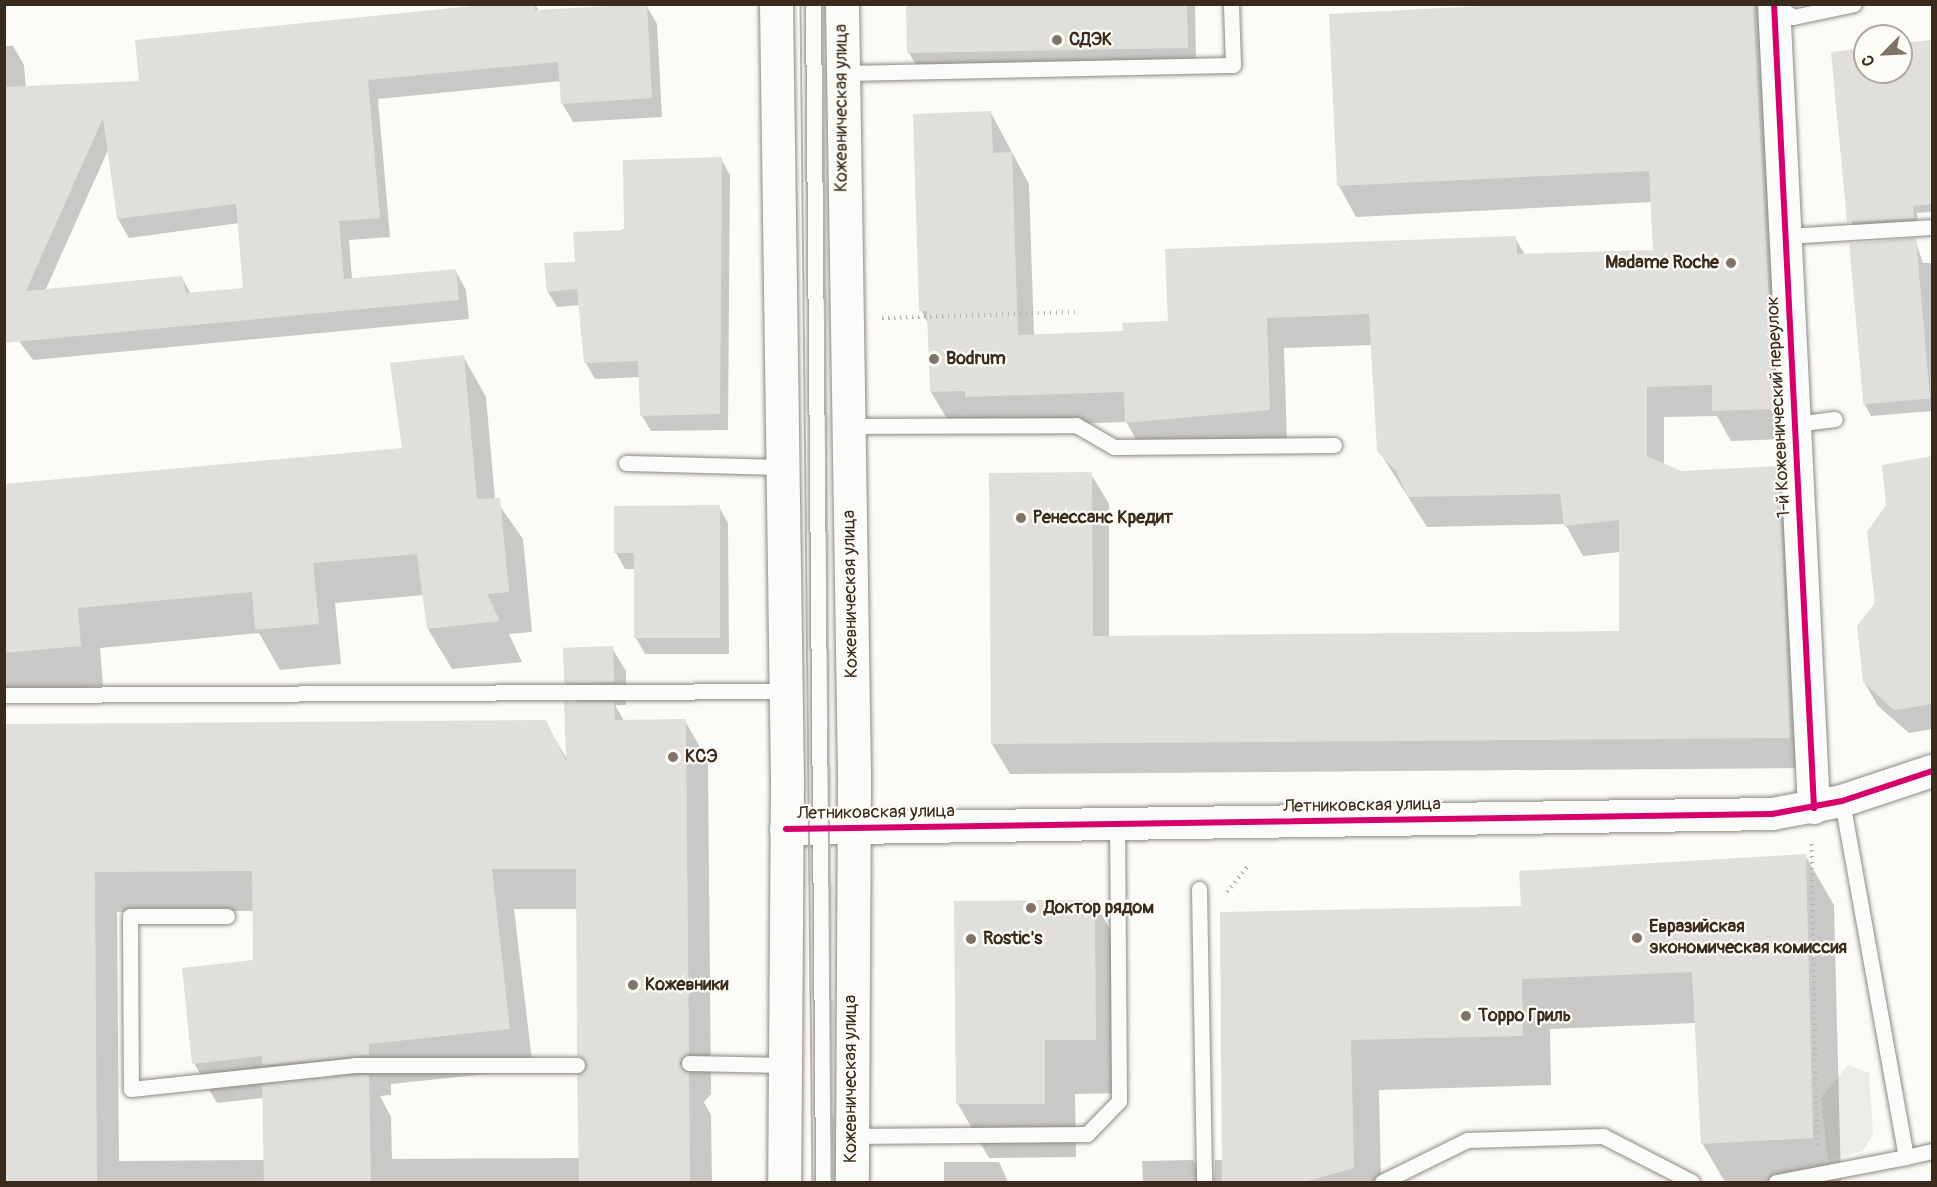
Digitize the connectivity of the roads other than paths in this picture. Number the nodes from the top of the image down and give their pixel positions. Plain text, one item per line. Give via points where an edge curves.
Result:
1 (776, 4) edge
2 (813, 4) edge
3 (842, 4) edge
4 (1231, 4) edge
5 (1775, 4) edge
6 (1854, 4) edge
7 (842, 73) junction
8 (1932, 227) edge
9 (1786, 236) junction
10 (1835, 419) dead end
11 (1795, 424) junction
12 (845, 426) junction
13 (1334, 445) dead end
14 (626, 463) dead end
15 (783, 467) junction
16 (786, 691) junction
17 (4, 694) edge
18 (1932, 771) edge
19 (1828, 804) junction
20 (1117, 825) junction
21 (836, 828) junction
22 (786, 829) junction
23 (1199, 889) dead end
24 (227, 916) dead end
25 (689, 1063) dead end
26 (577, 1065) dead end
27 (784, 1065) junction
28 (851, 1136) junction
29 (1932, 1151) edge
30 (1906, 1157) junction
31 (784, 1182) edge
32 (823, 1182) edge
33 (852, 1182) edge
34 (1204, 1182) edge
35 (1382, 1182) edge
36 (1692, 1182) edge
37 (1776, 1182) edge

1 - 15 main road
2 - 21 lane
3 - 7 main road, Кожевническая улица
4 - 7 lane via 1233,65
5 - 6 lane via 1793,17
5 - 9 street, 1-й Кожевнический переулок
7 - 12 main road, Кожевническая улица
8 - 9 lane
9 - 11 street, 1-й Кожевнический переулок
10 - 11 lane
11 - 19 street, 1-й Кожевнический переулок
12 - 13 lane via 1076,425 1114,447
12 - 21 main road, Кожевническая улица via 854,777
14 - 15 lane
15 - 16 main road
16 - 17 lane
16 - 22 main road
18 - 19 street, Летниковская улица
19 - 20 street, Летниковская улица via 1760,814
19 - 30 lane
20 - 21 street, Летниковская улица
20 - 28 lane via 1119,1101 1087,1134
21 - 22 street, Летниковская улица
21 - 28 main road, Кожевническая улица
21 - 32 lane
22 - 27 main road
23 - 34 lane
24 - 26 lane via 130,916 131,1089 355,1065
25 - 27 lane
27 - 31 main road
28 - 33 main road, Кожевническая улица
29 - 30 lane
30 - 37 lane
35 - 36 lane via 1467,1140 1603,1136

